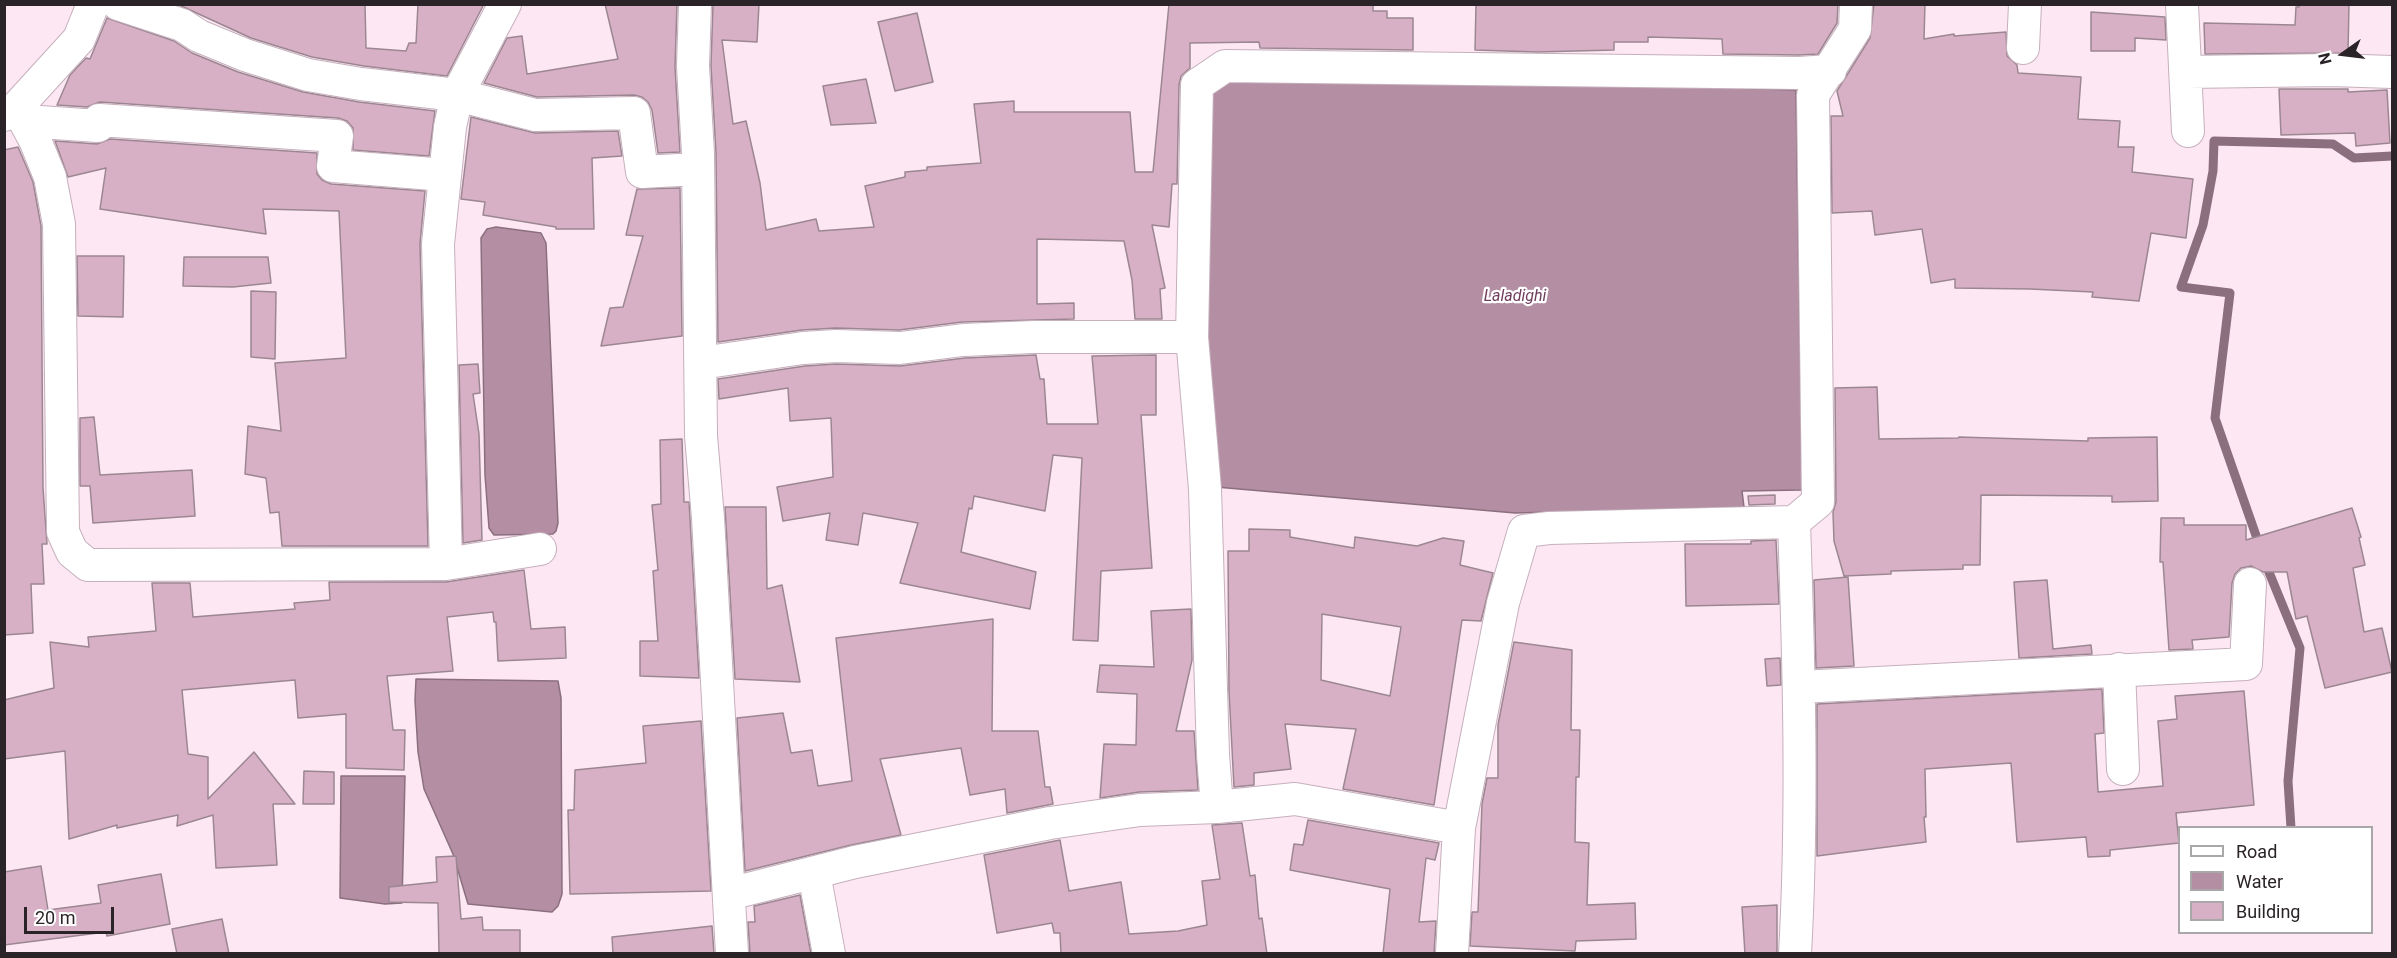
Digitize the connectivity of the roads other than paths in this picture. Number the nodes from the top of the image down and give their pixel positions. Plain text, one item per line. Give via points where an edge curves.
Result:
1 (93, 4) edge
2 (118, 4) edge
3 (505, 4) edge
4 (695, 4) edge
5 (1856, 4) edge
6 (2025, 4) edge
7 (2182, 4) edge
8 (2023, 48) dead end
9 (1830, 71) junction
10 (2186, 72) junction
11 (2392, 72) edge
12 (457, 95) junction
13 (15, 114) edge
14 (2188, 131) dead end
15 (699, 169) junction
16 (445, 175) junction
17 (1192, 337) junction
18 (701, 363) junction
19 (1794, 522) junction
20 (540, 549) dead end
21 (446, 564) junction
22 (2250, 584) dead end
23 (2119, 669) junction
24 (1800, 687) junction
25 (2123, 769) dead end
26 (1217, 807) junction
27 (1459, 828) junction
28 (814, 873) junction
29 (729, 894) junction
30 (732, 954) edge
31 (830, 954) edge
32 (1452, 954) edge
33 (1795, 954) edge

1 - 13 street via 79,39
2 - 12 street via 182,25 245,55 308,75
3 - 12 street
4 - 15 street via 693,66
5 - 9 street via 1855,29
6 - 8 street
7 - 10 street
9 - 17 street via 1225,66 1197,85
9 - 19 street via 1813,95 1818,502
10 - 11 street
10 - 14 street
12 - 15 street via 535,115 633,114 642,172
12 - 16 street
13 - 16 street via 98,126 99,120 337,136 333,166
13 - 21 street via 35,140 50,177 59,224 63,532 72,552 88,565
15 - 18 street
16 - 21 street via 438,244
17 - 18 street via 1033,337 900,348 836,346
17 - 26 street via 1205,489
18 - 29 street via 701,436
19 - 24 street
19 - 27 street via 1524,531 1503,603
20 - 21 street
22 - 23 street via 2246,664
23 - 24 street
23 - 25 street
24 - 33 street
26 - 27 street via 1295,799
26 - 28 street via 1140,810 1050,823
27 - 32 street
28 - 29 street
28 - 31 street
29 - 30 street

